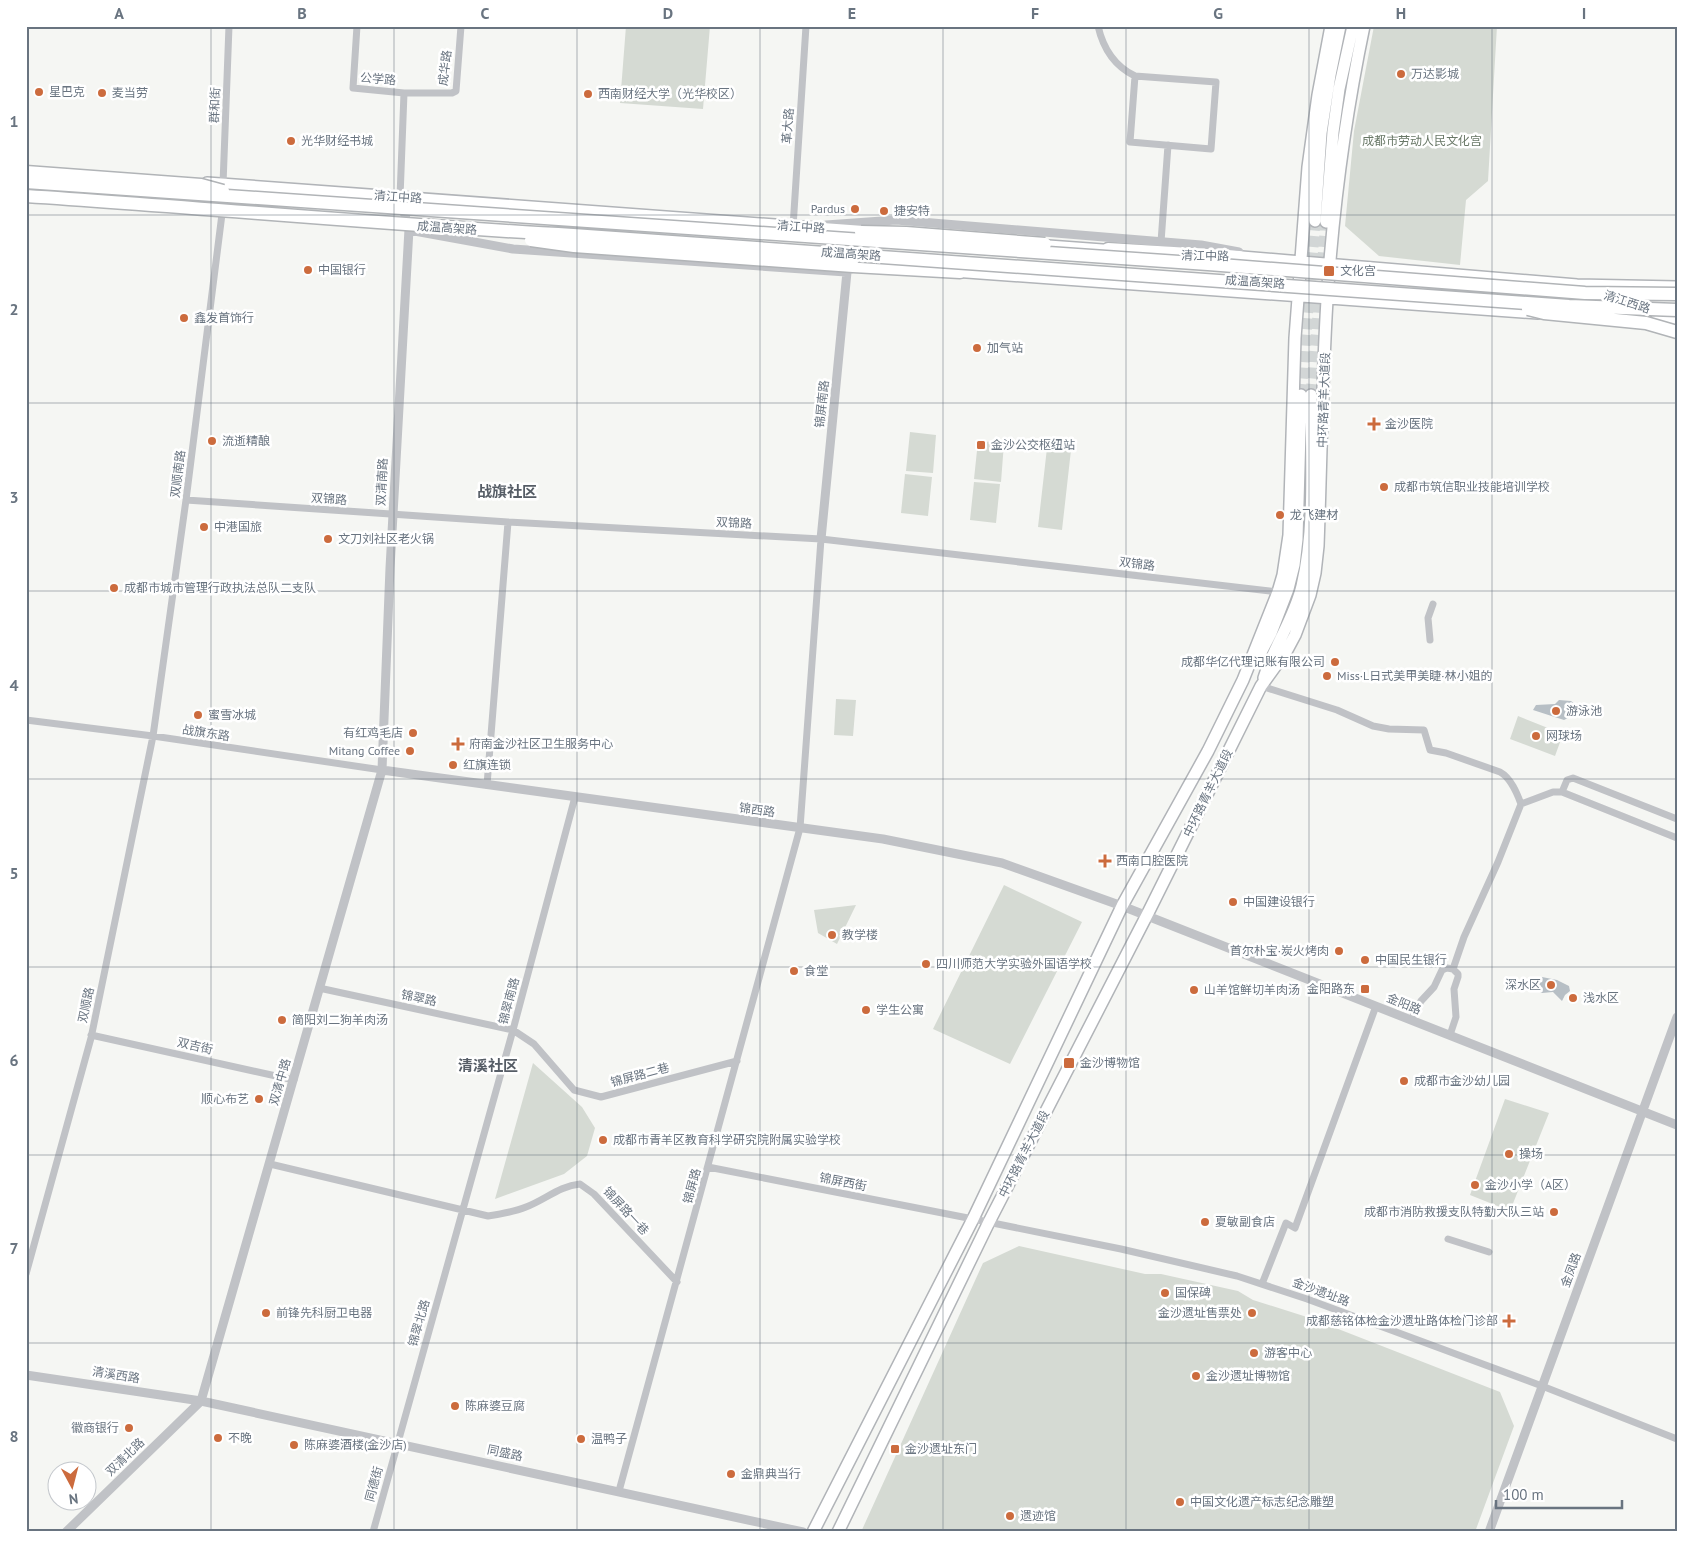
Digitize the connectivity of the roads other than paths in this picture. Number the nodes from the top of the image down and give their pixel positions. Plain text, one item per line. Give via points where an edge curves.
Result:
1 (229, 26) edge
2 (357, 26) edge
3 (461, 26) edge
4 (806, 26) edge
5 (1098, 26) edge
6 (1331, 26) edge
7 (1340, 26) edge
8 (1353, 26) edge
9 (1364, 26) edge
10 (1135, 76) junction
11 (404, 93) junction
12 (1168, 145) junction
13 (26, 170) edge
14 (26, 182) edge
15 (224, 184) junction
16 (400, 197) junction
17 (26, 198) edge
18 (250, 198) junction
19 (222, 214) junction
20 (447, 228) junction
21 (794, 229) junction
22 (409, 230) junction
23 (1161, 242) junction
24 (1239, 257) junction
25 (1284, 260) junction
26 (1302, 262) junction
27 (1331, 265) junction
28 (850, 269) junction
29 (960, 272) junction
30 (1577, 285) junction
31 (1677, 287) edge
32 (1677, 294) edge
33 (1298, 297) junction
34 (1327, 299) junction
35 (1484, 299) junction
36 (1677, 310) edge
37 (1628, 320) junction
38 (1677, 320) edge
39 (1677, 331) edge
40 (186, 500) junction
41 (393, 515) junction
42 (508, 522) junction
43 (821, 539) junction
44 (1278, 592) junction
45 (1433, 604) dead end
46 (1430, 640) dead end
47 (1243, 680) junction
48 (1261, 686) junction
49 (26, 720) edge
50 (154, 736) junction
51 (382, 770) junction
52 (487, 785) junction
53 (1562, 792) junction
54 (575, 797) junction
55 (1522, 804) junction
56 (1677, 819) edge
57 (800, 828) junction
58 (1677, 838) edge
59 (1122, 906) junction
60 (1146, 915) junction
61 (1453, 969) junction
62 (319, 988) junction
63 (1376, 1006) junction
64 (1677, 1017) edge
65 (1412, 1020) junction
66 (513, 1030) junction
67 (91, 1035) junction
68 (1450, 1035) junction
69 (737, 1061) junction
70 (294, 1080) junction
71 (1643, 1111) junction
72 (1677, 1125) edge
73 (270, 1164) junction
74 (708, 1167) junction
75 (462, 1210) junction
76 (974, 1219) junction
77 (989, 1222) junction
78 (1448, 1238) dead end
79 (1489, 1252) dead end
80 (26, 1274) edge
81 (676, 1282) junction
82 (1262, 1284) junction
83 (26, 1375) edge
84 (1542, 1386) junction
85 (201, 1401) junction
86 (1677, 1439) edge
87 (397, 1442) junction
88 (619, 1491) junction
89 (66, 1532) edge
90 (373, 1532) edge
91 (802, 1532) edge
92 (814, 1532) edge
93 (838, 1532) edge
94 (1489, 1532) edge

1 - 15 street, 群和街
2 - 11 street, 公学路 via 353,88
3 - 11 street, 成华路 via 456,91
4 - 21 street, 革大路
5 - 10 street via 1103,45 1111,58 1124,71
6 - 26 main road, 中环路青羊大道段 via 1312,134
7 - 8 main road via 1321,133 1321,221 1339,89
9 - 27 main road, 中环路青羊大道段 via 1342,152
10 - 12 street via 1130,142
10 - 12 street via 1216,82 1211,148
11 - 16 street
12 - 23 street
13 - 15 main road, 清江中路
13 - 18 highway, bridge via 201,185
14 - 18 highway, 成温高架路, bridge
15 - 16 main road, 清江中路
16 - 21 main road, 清江中路
16 - 22 street, 双清南路
17 - 19 main road
17 - 20 highway, 成温高架路, bridge via 231,210
18 - 21 highway, 成温高架路, bridge
19 - 22 main road
19 - 40 street, 双顺南路
20 - 28 highway, bridge via 574,246
20 - 35 highway, 成温高架路, bridge
21 - 23 street via 896,220
21 - 24 main road, 清江中路 via 1171,256
21 - 24 highway, bridge via 906,232
21 - 32 highway, 成温高架路, bridge via 1585,293
22 - 28 street via 513,249
22 - 29 main road via 847,259
22 - 41 street, 双清南路
23 - 25 street via 1201,245
24 - 25 main road, 清江中路
25 - 26 main road, 清江中路
26 - 27 main road, 清江中路
26 - 33 main road, 中环路青羊大道段
27 - 30 main road, 清江中路
27 - 34 main road, 中环路青羊大道段
28 - 29 highway
28 - 43 street, 锦屏南路
29 - 33 main road
30 - 31 main road
30 - 38 main road, 清江西路
33 - 34 main road
33 - 44 main road, 中环路青羊大道段 via 1289,535
34 - 37 main road
34 - 48 main road, 中环路青羊大道段 via 1315,573 1295,635
35 - 36 highway, 成温高架路, bridge
35 - 39 highway, bridge via 1544,313 1646,323
37 - 38 main road
37 - 39 main road, 清江西路
40 - 41 street, 双锦路
40 - 50 street, 双顺南路
41 - 42 street, 双锦路
41 - 51 street, 双清南路
42 - 43 street, 双锦路
42 - 52 street
43 - 44 street, 双锦路
43 - 57 street, 锦屏路
44 - 47 main road, 中环路青羊大道段
45 - 46 street via 1428,618
47 - 48 main road via 1271,633 1294,565 1306,395 1310,514 1305,572 1295,610 1270,659
47 - 59 main road, 中环路青羊大道段 via 1208,751
48 - 55 street via 1343,712 1373,726 1424,730 1430,750 1504,774
48 - 60 main road, 中环路青羊大道段
49 - 50 street, 战旗东路
50 - 51 street, 战旗东路
50 - 67 street, 双顺路
51 - 52 street, 锦西路
51 - 62 street, 双清中路
52 - 54 street, 锦西路
53 - 55 street via 1553,792
53 - 56 street via 1567,780 1573,778
53 - 58 street
54 - 57 street, 锦西路
54 - 66 street, 锦翠南路
55 - 61 street
57 - 59 street, 锦西路 via 883,839 1002,863
57 - 69 street, 锦屏路
59 - 60 street, 金阳路
59 - 76 main road, 中环路青羊大道段
60 - 63 street, 金阳路
60 - 77 main road, 中环路青羊大道段
61 - 65 street via 1442,970 1434,987 1421,1000
61 - 68 street via 1458,977 1454,990 1456,1018
62 - 66 street, 锦翠路
62 - 70 street, 双清中路
63 - 65 street, 金阳路
63 - 82 street via 1295,1228 1286,1223
64 - 71 street, 金凤路
65 - 68 street, 金阳路
66 - 69 street, 锦屏路二巷 via 534,1044 574,1090 601,1097
66 - 75 street, 锦翠南路
67 - 70 street, 双吉街
67 - 80 street, 双顺路
68 - 71 street, 金阳路
69 - 74 street, 锦屏路
70 - 73 street, 双清中路
71 - 72 street, 金阳路
71 - 84 street, 金凤路
73 - 75 street
73 - 85 street, 双清中路
74 - 76 street, 锦屏西街
74 - 81 street, 锦屏路
75 - 81 street, 锦屏路一巷 via 488,1216 508,1213 527,1207 568,1185 580,1184 594,1194
75 - 87 street, 锦翠北路
76 - 77 street, 金沙遗址路
76 - 92 main road, 中环路青羊大道段
77 - 82 street, 金沙遗址路 via 1204,1268
77 - 93 main road, 中环路青羊大道段
78 - 79 street
81 - 88 street, 锦屏路
82 - 84 street, 金沙遗址路
83 - 85 street, 清溪西路
84 - 86 street, 金沙遗址路
84 - 94 street, 金凤路
85 - 87 street, 同盛路
85 - 89 street, 双清北路
87 - 88 street, 同盛路
87 - 90 street, 同德街
88 - 91 street, 同盛路

